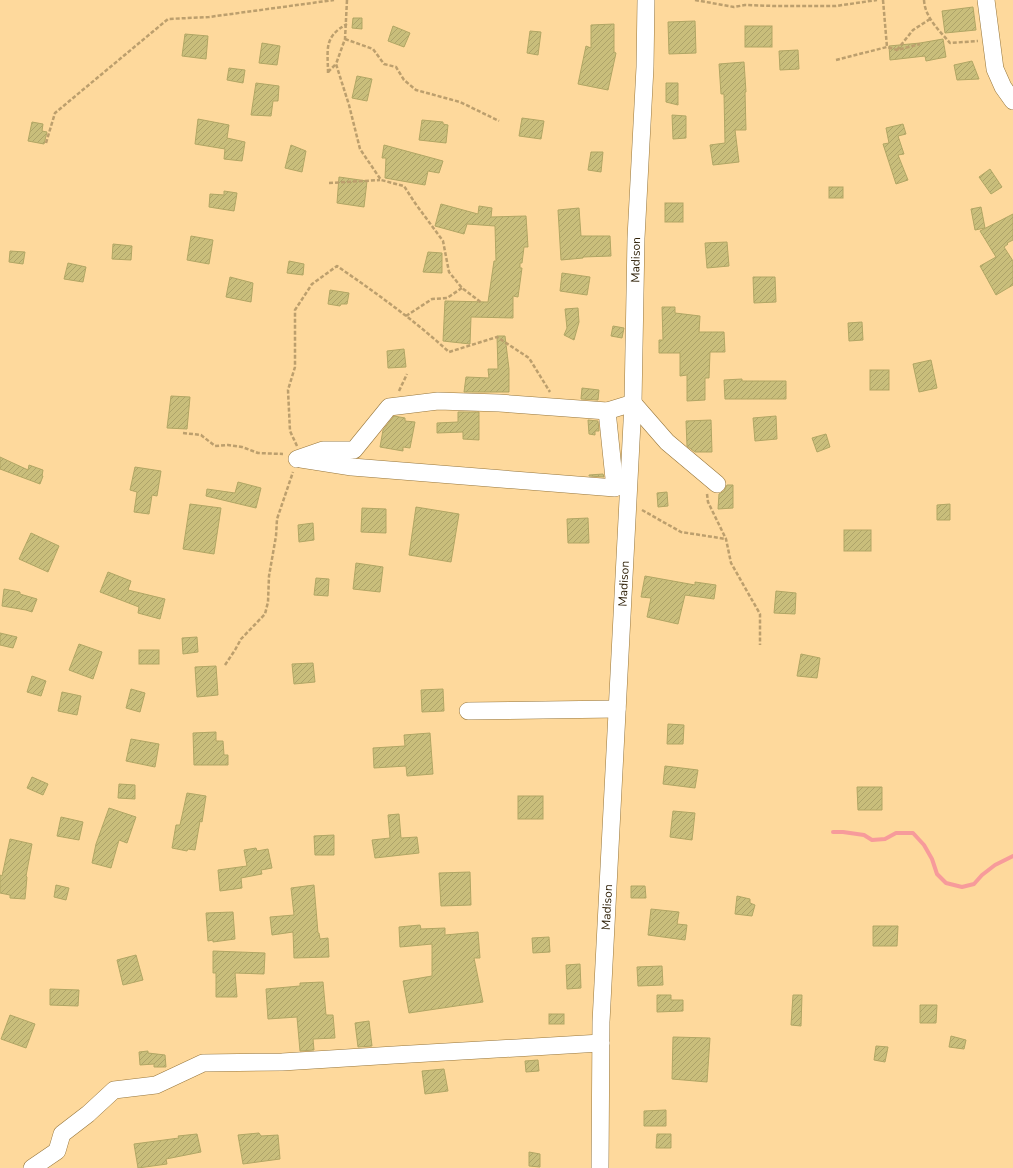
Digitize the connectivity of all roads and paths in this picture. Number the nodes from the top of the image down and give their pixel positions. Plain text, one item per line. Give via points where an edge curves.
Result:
1 (334, 0) edge
2 (347, 0) edge
3 (646, 0) edge
4 (695, 0) edge
5 (877, 0) edge
6 (883, 0) edge
7 (924, 0) edge
8 (986, 0) edge
9 (930, 19) junction
10 (346, 24) junction
11 (345, 38) junction
12 (991, 39) junction
13 (920, 44) dead end
14 (887, 47) junction
15 (897, 50) junction
16 (836, 60) dead end
17 (336, 64) junction
18 (1013, 101) edge
19 (499, 121) dead end
20 (46, 143) dead end
21 (381, 180) junction
22 (329, 183) dead end
23 (462, 288) junction
24 (482, 303) dead end
25 (406, 316) junction
26 (633, 402) junction
27 (560, 407) junction
28 (606, 411) junction
29 (183, 433) dead end
30 (297, 459) junction
31 (704, 474) junction
32 (717, 484) dead end
33 (628, 501) junction
34 (726, 539) junction
35 (760, 645) dead end
36 (224, 665) dead end
37 (617, 709) junction
38 (468, 711) dead end
39 (601, 1043) junction
40 (32, 1168) edge
41 (600, 1168) edge

1 - 20 path via 209,17 168,19 55,113
2 - 10 path
3 - 26 street, Madison via 636,238
4 - 5 path via 734,6 836,6
6 - 14 path
7 - 9 path via 924,8
8 - 12 street
9 - 12 path via 950,43
9 - 15 path via 913,30
10 - 11 path
10 - 17 path via 338,29 328,43 328,73
11 - 17 path
11 - 19 path via 373,49 384,64 396,67 404,80 416,90 460,102
12 - 18 street via 995,69
13 - 15 path
14 - 15 path
14 - 16 path
17 - 21 path via 360,149
21 - 22 path
21 - 23 path via 404,186 443,241 449,272
23 - 24 path
23 - 25 path via 447,298 432,299
25 - 27 path via 449,352 497,337 529,358
25 - 30 path via 337,266 312,284 295,310 295,367 288,390 290,431 297,445
26 - 28 street
26 - 31 street via 667,442
26 - 33 street, Madison
27 - 28 street
27 - 30 street via 438,401 389,407 354,450 323,450
28 - 30 street via 615,488 352,467
29 - 30 path via 201,435 215,446 242,447 258,453 282,454
30 - 36 path via 277,519 265,614 241,639
31 - 32 street
31 - 34 path via 708,502
33 - 34 path via 681,532
33 - 37 street, Madison
34 - 35 path via 731,563 760,614
37 - 38 street
37 - 39 street, Madison
39 - 40 street via 282,1062 203,1063 156,1085 114,1090 62,1134 57,1151
39 - 41 street, Madison

